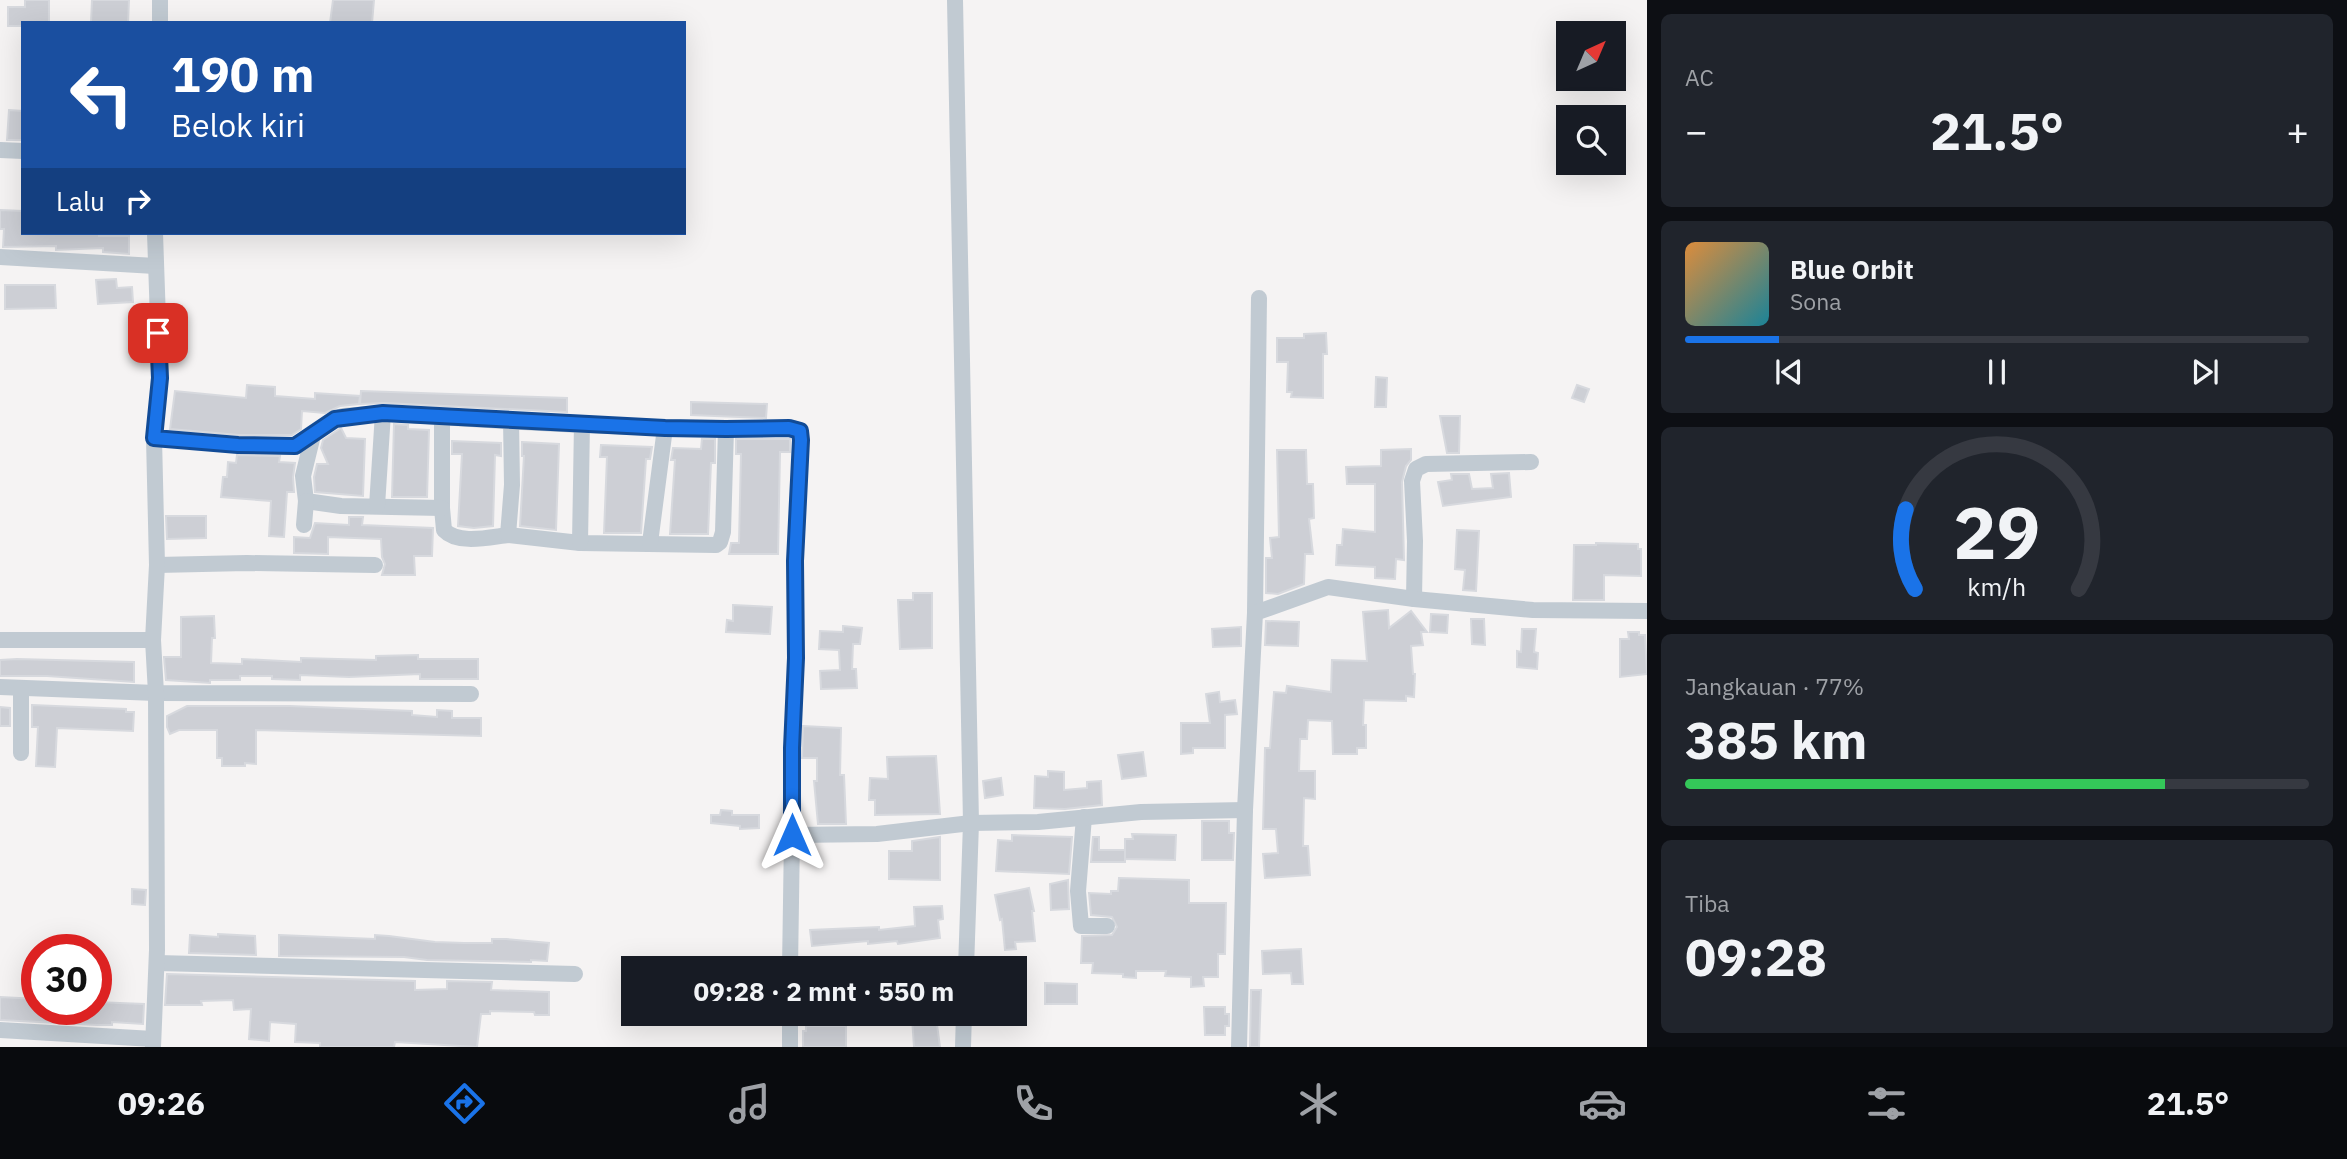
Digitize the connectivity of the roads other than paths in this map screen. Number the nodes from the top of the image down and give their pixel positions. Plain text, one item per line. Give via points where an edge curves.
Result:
1 (160, 0) edge
2 (955, 0) edge
3 (160, 21) edge
4 (0, 150) edge
5 (21, 151) edge
6 (155, 235) edge
7 (0, 257) edge
8 (155, 266) junction
9 (1259, 298) dead end
10 (383, 413) junction
11 (442, 417) junction
12 (512, 419) junction
13 (582, 423) junction
14 (665, 428) junction
15 (726, 429) junction
16 (313, 435) junction
17 (154, 438) junction
18 (1531, 462) dead end
19 (306, 501) junction
20 (377, 506) junction
21 (442, 508) junction
22 (304, 525) dead end
23 (508, 536) junction
24 (580, 542) junction
25 (650, 543) junction
26 (157, 565) junction
27 (375, 565) dead end
28 (1414, 599) junction
29 (1647, 611) edge
30 (1255, 613) junction
31 (0, 640) edge
32 (153, 640) junction
33 (0, 687) edge
34 (21, 688) junction
35 (156, 693) junction
36 (471, 694) dead end
37 (21, 752) dead end
38 (1245, 810) junction
39 (1084, 817) junction
40 (971, 823) junction
41 (792, 835) junction
42 (1107, 926) dead end
43 (790, 956) edge
44 (966, 956) edge
45 (157, 963) junction
46 (575, 974) dead end
47 (790, 1026) edge
48 (964, 1026) edge
49 (0, 1030) edge
50 (153, 1043) edge
51 (790, 1047) edge
52 (963, 1047) edge
53 (1238, 1047) edge

1 - 3 street
2 - 40 street
4 - 5 street
6 - 8 street
7 - 8 street
8 - 17 street via 160,378
9 - 30 street
10 - 11 street
10 - 16 street via 343,416
10 - 20 street
11 - 12 street
11 - 21 street
12 - 13 street
12 - 23 street
13 - 14 street
13 - 24 street
14 - 15 street
14 - 25 street
15 - 25 street via 720,542
15 - 41 street via 789,428 801,436
16 - 17 street via 295,446
16 - 19 street via 303,476
17 - 26 street
18 - 28 street via 1426,464 1416,469 1412,481
19 - 20 street
19 - 22 street
20 - 21 street
21 - 23 street via 444,530 453,537
23 - 24 street
24 - 25 street
26 - 27 street
26 - 32 street
28 - 29 street via 1533,610
28 - 30 street via 1328,587
30 - 38 street
31 - 32 street
32 - 35 street
33 - 34 street
34 - 35 street
34 - 37 street
35 - 36 street
35 - 45 street
38 - 39 street
38 - 53 street
39 - 40 street
39 - 42 street via 1080,926
40 - 41 street via 877,834
40 - 44 street
41 - 43 street
45 - 46 street
45 - 50 street
47 - 51 street
48 - 52 street
49 - 50 street

